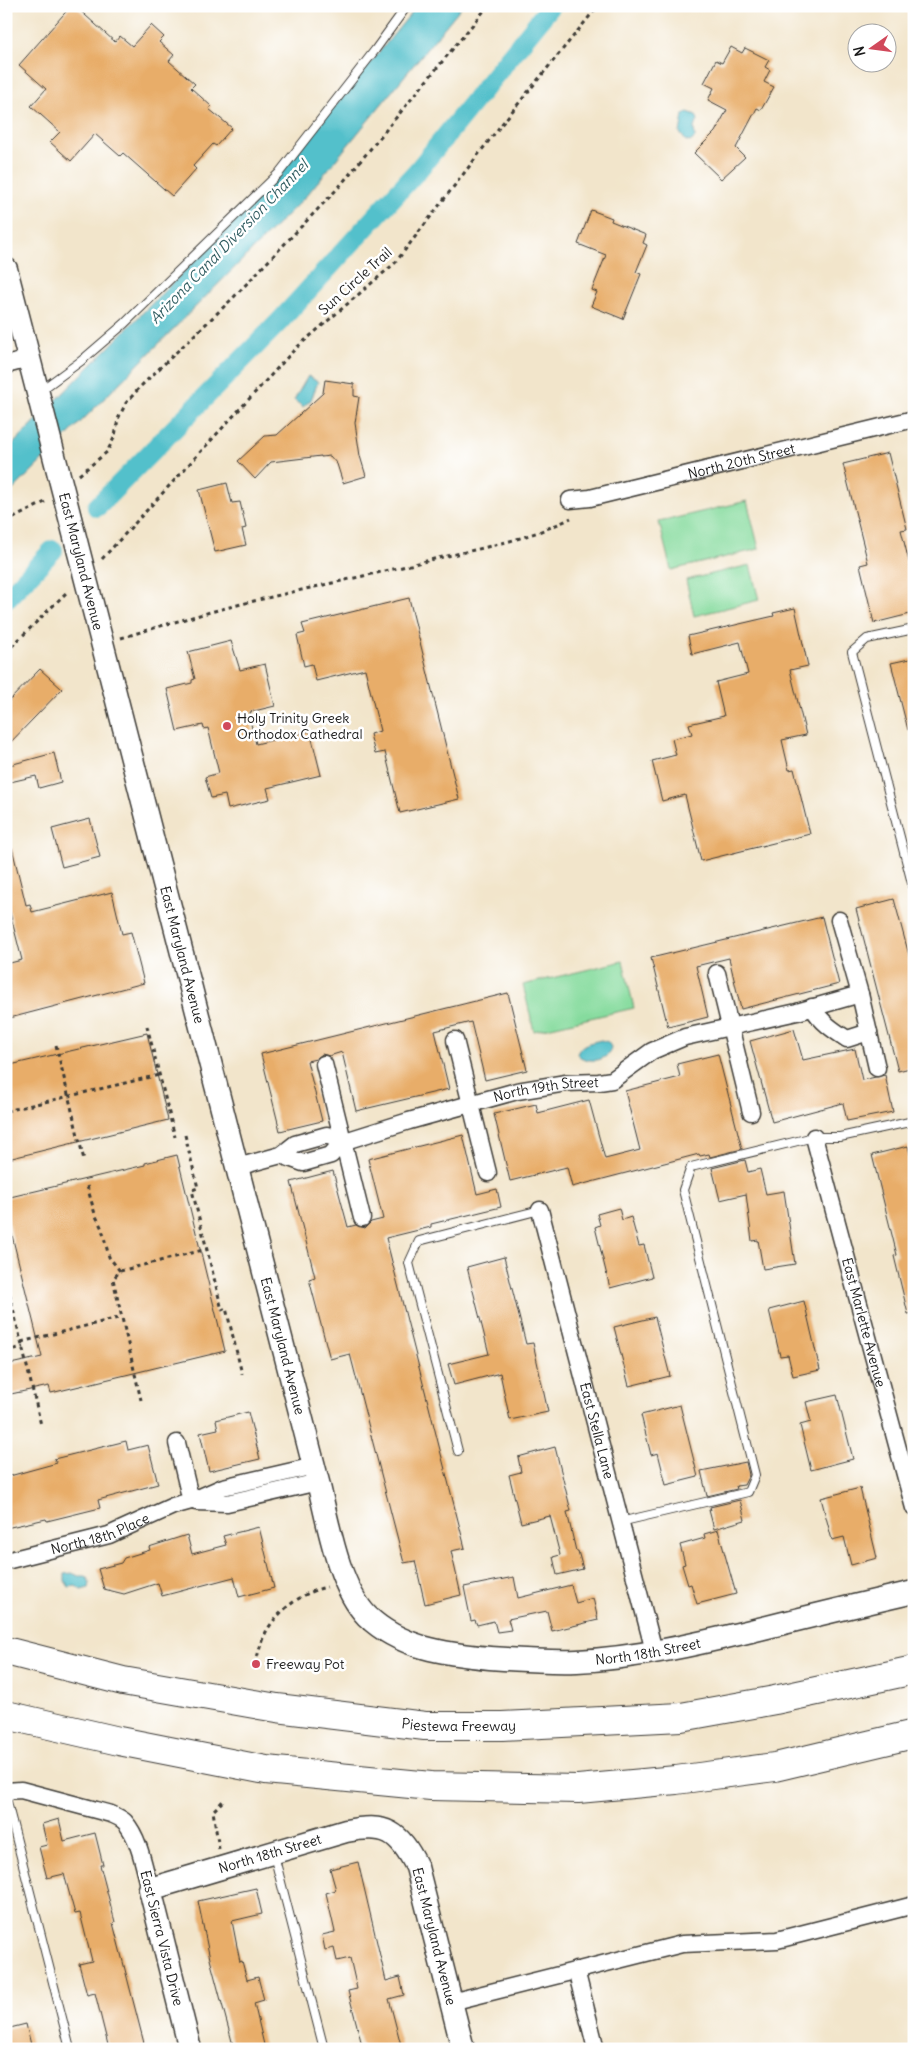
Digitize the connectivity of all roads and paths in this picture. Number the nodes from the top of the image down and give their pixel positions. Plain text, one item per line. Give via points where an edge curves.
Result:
1 (407, 6) edge
2 (488, 6) edge
3 (598, 6) edge
4 (6, 269) edge
5 (29, 359) junction
6 (6, 365) edge
7 (40, 402) junction
8 (914, 419) edge
9 (64, 496) junction
10 (590, 498) junction
11 (570, 500) dead end
12 (6, 522) edge
13 (106, 554) dead end
14 (65, 593) dead end
15 (914, 630) edge
16 (102, 644) junction
17 (6, 652) edge
18 (914, 891) edge
19 (839, 920) dead end
20 (717, 973) dead end
21 (860, 994) junction
22 (812, 1007) junction
23 (147, 1026) dead end
24 (730, 1027) junction
25 (869, 1032) junction
26 (455, 1040) dead end
27 (56, 1045) dead end
28 (324, 1064) dead end
29 (877, 1068) dead end
30 (159, 1075) junction
31 (68, 1096) junction
32 (470, 1104) junction
33 (6, 1111) edge
34 (751, 1112) dead end
35 (914, 1121) edge
36 (185, 1135) dead end
37 (814, 1136) junction
38 (175, 1137) dead end
39 (342, 1142) junction
40 (84, 1160) dead end
41 (237, 1167) junction
42 (488, 1173) dead end
43 (87, 1186) dead end
44 (540, 1210) joint
45 (362, 1218) dead end
46 (207, 1249) junction
47 (120, 1271) junction
48 (6, 1279) edge
49 (122, 1317) junction
50 (21, 1342) junction
51 (22, 1347) junction
52 (6, 1351) edge
53 (242, 1374) dead end
54 (141, 1400) dead end
55 (41, 1425) dead end
56 (177, 1443) dead end
57 (458, 1451) dead end
58 (908, 1460) edge
59 (316, 1474) junction
60 (191, 1501) junction
61 (914, 1508) edge
62 (620, 1522) junction
63 (6, 1561) edge
64 (347, 1584) junction
65 (914, 1592) edge
66 (381, 1627) joint
67 (6, 1651) edge
68 (654, 1651) junction
69 (257, 1657) dead end
70 (914, 1670) edge
71 (6, 1715) edge
72 (914, 1734) edge
73 (6, 1791) edge
74 (6, 1798) edge
75 (224, 1800) dead end
76 (391, 1832) joint
77 (274, 1853) junction
78 (224, 1868) junction
79 (150, 1889) junction
80 (914, 1905) edge
81 (576, 1970) junction
82 (451, 2002) junction
83 (70, 2049) edge
84 (190, 2049) edge
85 (324, 2049) edge
86 (463, 2049) edge
87 (596, 2049) edge

1 - 7 lane via 279,173
2 - 9 path via 332,194 126,403 107,452
3 - 13 path, Sun Circle Trail via 458,178 395,263 295,349
4 - 5 street, East Maryland Avenue
5 - 6 street
5 - 7 street, East Maryland Avenue
7 - 9 street, East Maryland Avenue
8 - 10 street, North 20th Street
9 - 12 path
9 - 16 street, East Maryland Avenue
10 - 11 street, North 20th Street
10 - 16 path via 577,515 553,527 514,539 198,615
14 - 17 path
15 - 18 lane via 867,639 852,652
16 - 41 street, East Maryland Avenue
19 - 21 street
20 - 24 street
21 - 22 street, North 19th Street
21 - 25 street
22 - 24 street, North 19th Street
22 - 25 street via 831,1029 847,1039
23 - 30 path
24 - 32 street, North 19th Street via 685,1037 652,1051 612,1080 516,1091
24 - 34 street
25 - 29 street
26 - 32 street
27 - 31 path
28 - 39 street
30 - 31 path
30 - 38 path
31 - 33 path
31 - 40 path
32 - 39 street, North 19th Street
32 - 42 street
35 - 37 lane via 840,1137
36 - 46 path via 198,1188 192,1190
37 - 58 street, East Marlette Avenue
37 - 62 lane via 691,1167 683,1190 755,1475 748,1492
39 - 41 street, North 19th Street via 327,1135 295,1144 281,1155
39 - 45 street
41 - 59 street, East Maryland Avenue
43 - 47 path via 109,1257
44 - 57 lane via 419,1241 409,1263
44 - 62 street, East Stella Lane
46 - 47 path
46 - 53 path
47 - 49 path via 113,1279
48 - 50 path
49 - 50 path
49 - 54 path
50 - 51 path
51 - 52 path
51 - 55 path
56 - 60 street
58 - 61 street, East Marlette Avenue
59 - 60 street, North 18th Place via 223,1487
59 - 60 street, North 18th Place via 227,1503
59 - 64 street, East Maryland Avenue
60 - 63 street, North 18th Place via 109,1535
62 - 68 street, East Stella Lane
64 - 66 street, East Maryland Avenue via 367,1616
64 - 69 path via 323,1588 301,1597 276,1617 264,1635
65 - 68 street, North 18th Street via 689,1646
66 - 68 street, North 18th Street via 411,1644 466,1656 576,1661
67 - 70 highway, Piestewa Freeway via 123,1680 258,1705 425,1726 502,1726 681,1717
71 - 72 highway via 266,1770 431,1786 578,1789 676,1780 775,1767
73 - 79 street, East Sierra Vista Drive via 21,1790 124,1820 139,1850
74 - 83 lane
75 - 78 path via 213,1811
76 - 77 street, North 18th Street via 367,1827
76 - 82 street, East Maryland Avenue via 407,1847 417,1867
77 - 78 street, North 18th Street
77 - 85 lane
78 - 79 street, North 18th Street
79 - 84 street, East Sierra Vista Drive
80 - 81 street via 777,1940 682,1944
81 - 82 street
81 - 87 street
82 - 86 street, East Maryland Avenue

